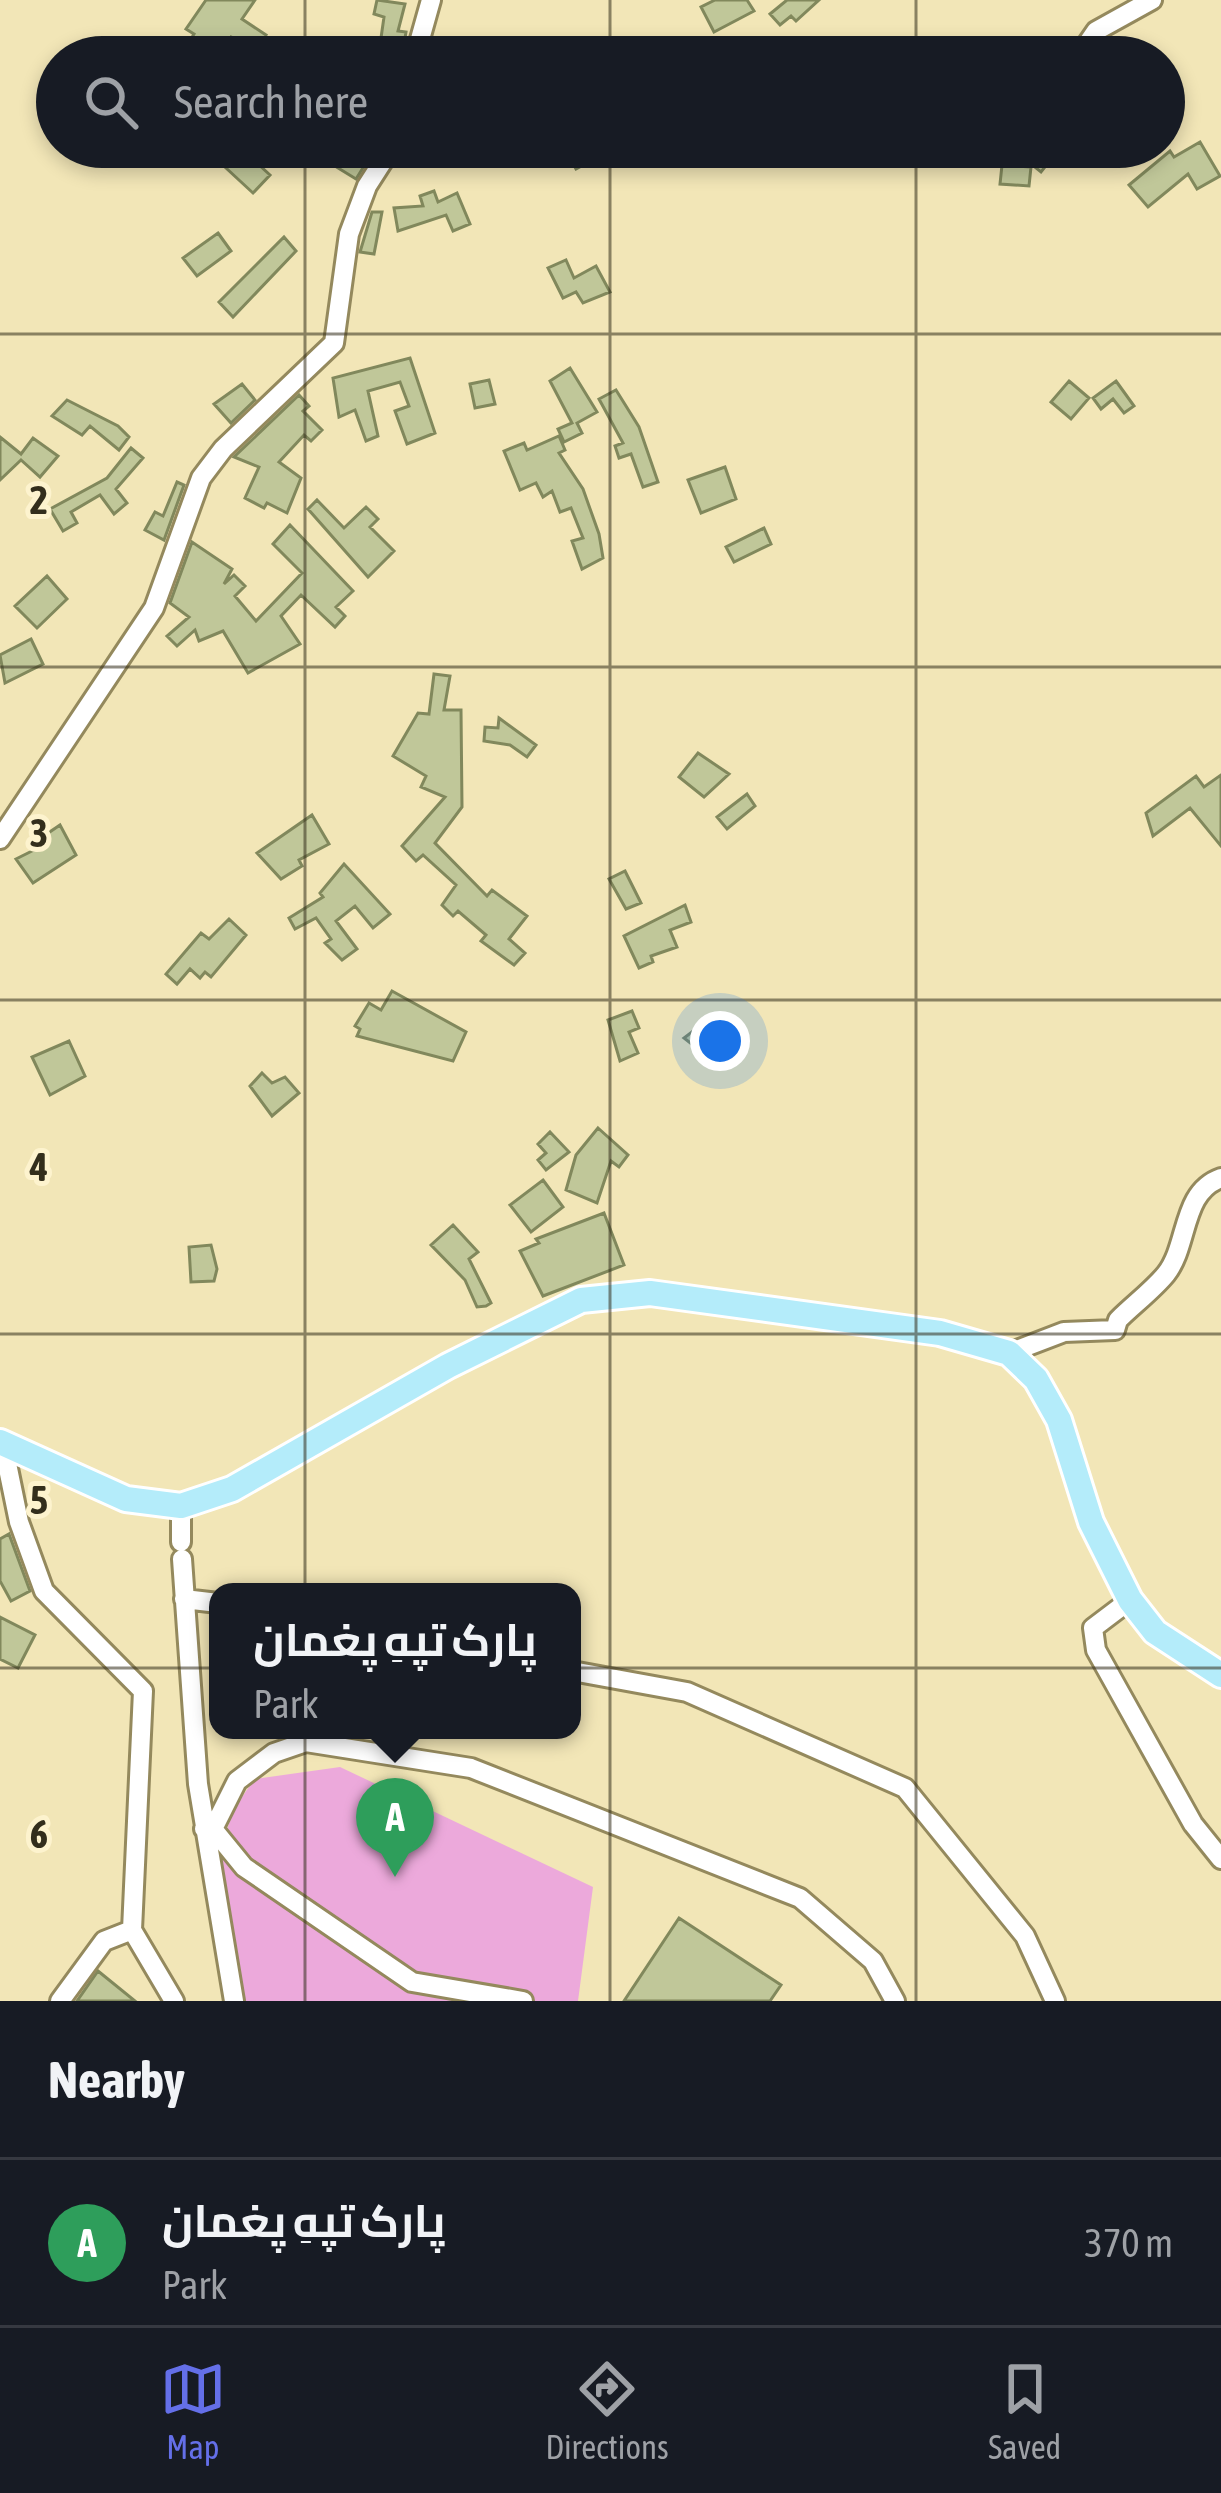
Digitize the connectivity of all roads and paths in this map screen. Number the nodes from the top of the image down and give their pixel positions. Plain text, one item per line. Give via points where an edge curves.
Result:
1 (431, 0) edge
2 (1152, 0) edge
3 (421, 36) edge
4 (1093, 36) edge
5 (379, 168) edge
6 (0, 839) edge
7 (1221, 1178) edge
8 (1009, 1353) junction
9 (2, 1443) edge
10 (181, 1506) junction
11 (19, 1522) junction
12 (0, 1533) edge
13 (184, 1599) junction
14 (1130, 1600) junction
15 (209, 1602) edge
16 (581, 1673) edge
17 (1221, 1675) edge
18 (208, 1829) junction
19 (1221, 1859) edge
20 (133, 1930) junction
21 (60, 2001) edge
22 (174, 2001) edge
23 (234, 2001) edge
24 (523, 2001) edge
25 (895, 2001) edge
26 (1055, 2001) edge

1 - 3 street
2 - 4 street
5 - 6 street via 349,234 334,344 201,478 154,608
7 - 8 street via 1197,1196 1167,1273 1115,1330 1064,1332
8 - 10 main road via 979,1340 803,1311 615,1294 552,1311 232,1490
8 - 14 main road via 1036,1379 1058,1420 1091,1522
9 - 10 main road via 126,1499
9 - 11 street
10 - 13 street
11 - 12 street
11 - 20 street via 44,1591 143,1691
13 - 15 street
13 - 18 street
14 - 17 main road via 1155,1632
14 - 19 street via 1093,1628 1096,1650 1193,1824
16 - 26 street via 687,1692 905,1788 1024,1936
18 - 23 street
18 - 24 street via 244,1867 412,1982
18 - 25 street via 237,1781 274,1753 306,1742 471,1768 800,1898 873,1961
20 - 21 street via 104,1941
20 - 22 street

